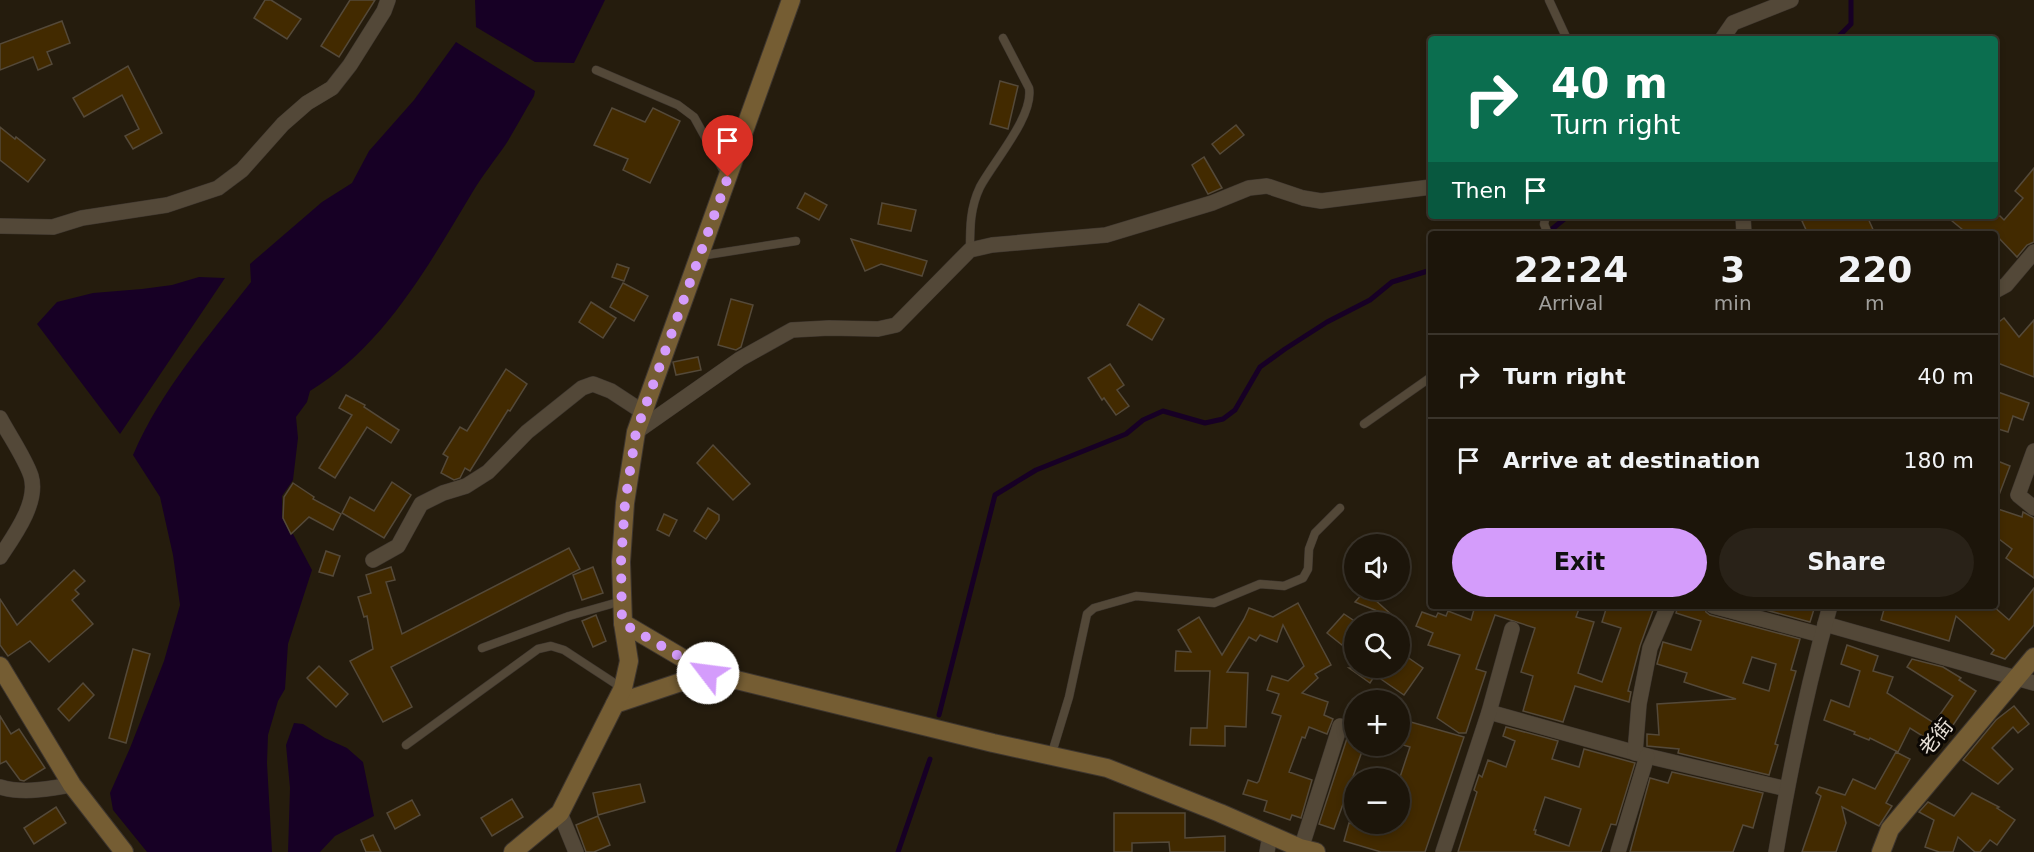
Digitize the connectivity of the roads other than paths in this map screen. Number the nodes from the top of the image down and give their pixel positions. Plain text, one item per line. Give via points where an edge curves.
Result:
1 (388, 0) edge
2 (791, 0) edge
3 (1549, 0) edge
4 (1791, 0) edge
5 (1566, 36) edge
6 (1724, 36) edge
7 (1003, 38) dead end
8 (596, 70) dead end
9 (728, 177) junction
10 (1428, 187) edge
11 (0, 226) edge
12 (796, 241) dead end
13 (970, 250) junction
14 (2034, 252) edge
15 (699, 256) junction
16 (1998, 289) edge
17 (1428, 379) edge
18 (643, 412) junction
19 (0, 418) edge
20 (1364, 424) dead end
21 (636, 432) junction
22 (2034, 451) edge
23 (1340, 508) dead end
24 (2034, 508) edge
25 (0, 556) edge
26 (373, 560) dead end
27 (622, 601) junction
28 (1667, 609) edge
29 (1727, 609) edge
30 (1829, 609) edge
31 (622, 623) junction
32 (1512, 628) dead end
33 (1823, 629) junction
34 (482, 648) dead end
35 (2034, 657) edge
36 (0, 666) edge
37 (708, 673) junction
38 (2016, 679) junction
39 (2034, 683) edge
40 (619, 696) junction
41 (1490, 712) junction
42 (1340, 726) dead end
43 (406, 745) dead end
44 (1641, 754) junction
45 (1051, 756) junction
46 (72, 784) junction
47 (0, 787) edge
48 (1787, 789) junction
49 (560, 813) junction
50 (1268, 844) edge
51 (1305, 851) edge
52 (124, 852) edge
53 (513, 852) edge
54 (576, 852) edge
55 (1443, 852) edge
56 (1618, 852) edge
57 (1776, 852) edge
58 (1881, 852) edge

1 - 11 street via 332,88 291,117 242,170 218,188 166,205 82,218 53,227
2 - 9 main road
3 - 5 lane
4 - 6 street via 1733,23
7 - 13 lane via 1031,97 980,187 970,215
8 - 9 lane via 678,105 694,117
9 - 15 main road
10 - 13 street via 1320,201 1267,186 1249,188 1106,235
12 - 15 lane
13 - 21 street via 896,325 878,329 792,330 740,359
14 - 16 street
15 - 18 main road
17 - 20 lane
18 - 21 main road
18 - 26 street via 611,391 593,384 582,388 527,432 488,472 466,486 421,504 398,546
19 - 25 street via 31,477 31,496 23,522
21 - 27 main road via 625,503
22 - 24 street via 2018,495
23 - 45 lane via 1315,533 1303,578 1284,586 1260,584 1214,603 1136,596 1094,608 1087,614
27 - 31 main road
27 - 34 lane
28 - 44 street via 1650,648 1639,704
29 - 33 street
30 - 33 street
31 - 37 main road
31 - 40 main road via 629,661
32 - 41 street
33 - 38 street
33 - 48 street
35 - 38 main road, 老街
36 - 46 main road
37 - 40 main road
37 - 45 main road
38 - 39 street
38 - 58 main road, 老街 via 1890,829
40 - 43 lane via 564,650 545,647
40 - 49 main road
41 - 44 street
41 - 55 street
42 - 51 street
44 - 48 street
44 - 56 street
45 - 50 main road via 1107,768 1220,813
46 - 47 street via 45,790
46 - 52 main road
48 - 57 street
49 - 53 main road
49 - 54 street
50 - 51 main road

